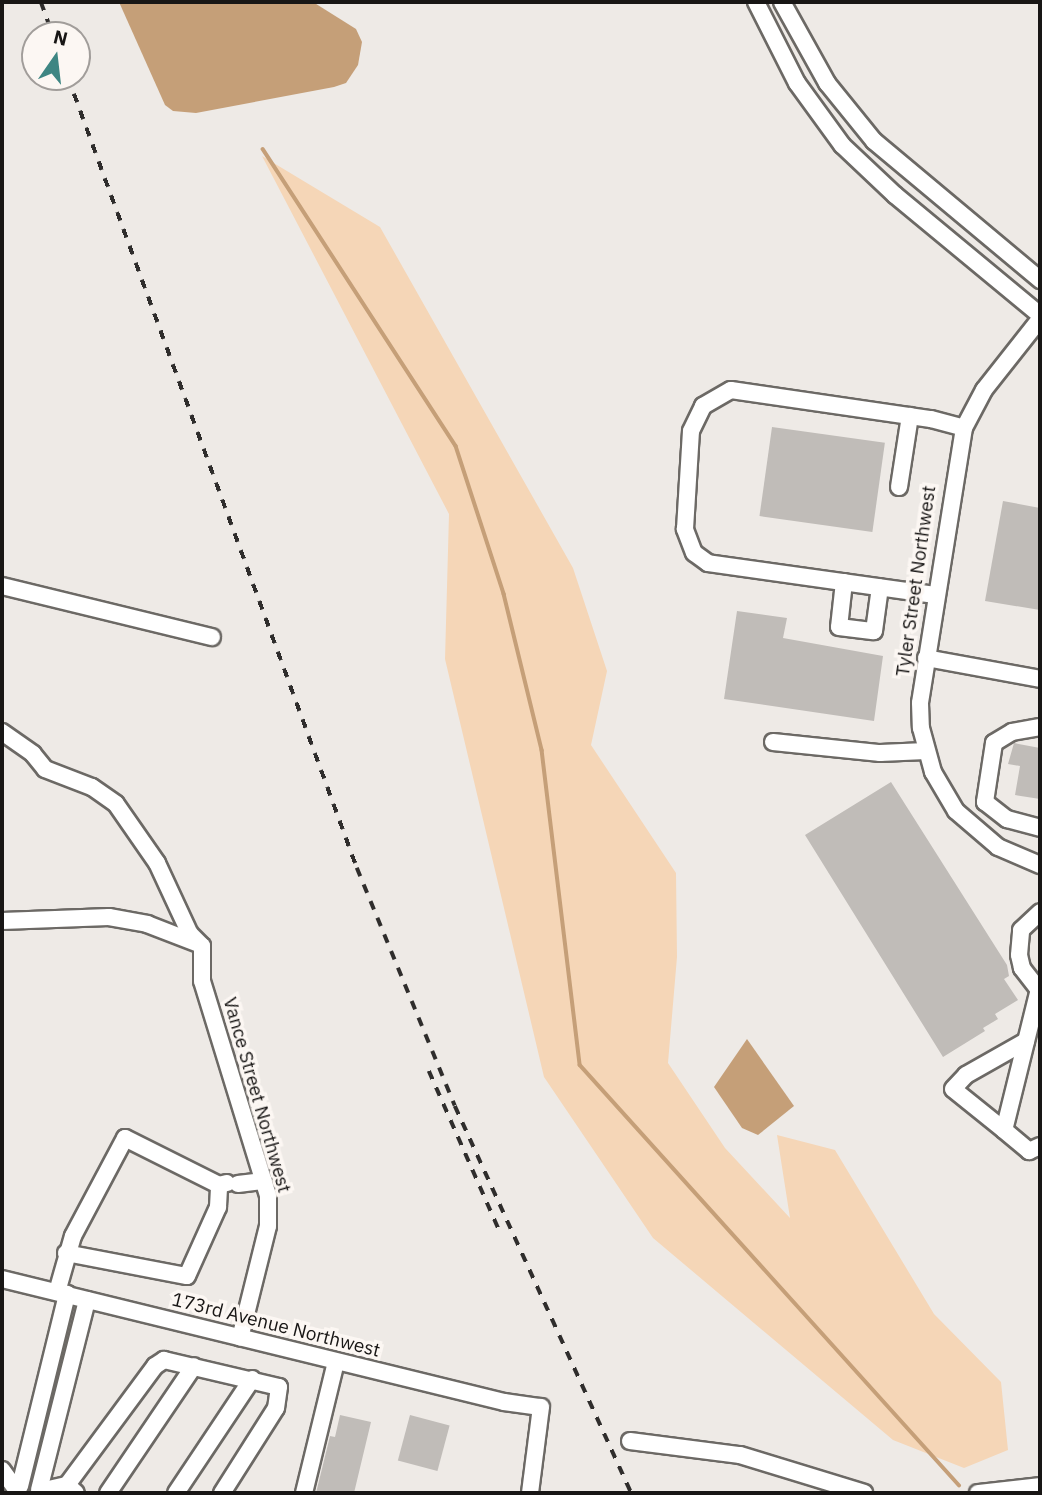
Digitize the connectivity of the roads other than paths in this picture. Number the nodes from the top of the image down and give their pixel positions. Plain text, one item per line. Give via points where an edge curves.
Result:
1 (756, 2) edge
2 (782, 2) edge
3 (1040, 281) edge
4 (1040, 317) edge
5 (910, 416) junction
6 (964, 428) junction
7 (899, 487) dead end
8 (844, 582) junction
9 (2, 586) edge
10 (880, 587) junction
11 (935, 595) junction
12 (212, 637) dead end
13 (926, 658) junction
14 (1040, 679) edge
15 (1040, 727) edge
16 (2, 732) edge
17 (773, 742) dead end
18 (926, 751) junction
19 (1040, 828) edge
20 (1040, 865) edge
21 (1040, 912) edge
22 (2, 921) edge
23 (202, 946) junction
24 (1040, 987) edge
25 (1026, 1041) junction
26 (1004, 1130) junction
27 (1040, 1146) edge
28 (264, 1181) junction
29 (228, 1184) junction
30 (66, 1253) junction
31 (2, 1279) edge
32 (62, 1293) junction
33 (87, 1300) junction
34 (240, 1338) junction
35 (336, 1362) junction
36 (194, 1366) junction
37 (252, 1379) junction
38 (630, 1441) dead end
39 (2, 1470) edge
40 (1040, 1486) edge
41 (16, 1489) edge
42 (71, 1489) edge
43 (40, 1491) edge
44 (108, 1493) edge
45 (176, 1493) edge
46 (222, 1493) edge
47 (304, 1493) edge
48 (530, 1493) edge
49 (864, 1493) edge
50 (978, 1493) edge

1 - 4 street via 797,83 842,145
2 - 3 street via 827,83 874,141
4 - 6 street, Tyler Street Northwest via 984,390
5 - 6 street
5 - 7 street
5 - 8 street via 732,390 704,406 691,431 685,530 694,552 708,563
6 - 11 street, Tyler Street Northwest
8 - 10 street
8 - 10 street via 839,627 874,631
9 - 12 street
10 - 11 street
11 - 13 street, Tyler Street Northwest
13 - 14 street
13 - 18 street, Tyler Street Northwest via 920,703
15 - 19 street via 1012,732 994,743 985,802 1007,819
16 - 23 street via 33,754 45,769 92,788 116,804 157,863 190,934
17 - 18 street via 880,753
18 - 20 street, Tyler Street Northwest via 956,811 998,847
21 - 24 street via 1021,930 1019,956 1022,968
22 - 23 street via 120,919 147,924
23 - 28 street, Vance Street Northwest via 202,981
24 - 25 street
25 - 26 street
25 - 26 street via 966,1074 953,1088
26 - 27 street via 1029,1151
28 - 29 street
28 - 34 street, Vance Street Northwest via 268,1226
29 - 30 street via 187,1276
29 - 30 street via 125,1138
30 - 32 street
31 - 32 street, 173rd Avenue Northwest
32 - 33 street, 173rd Avenue Northwest
32 - 41 street
33 - 34 street, 173rd Avenue Northwest
33 - 43 street
34 - 35 street, 173rd Avenue Northwest
35 - 47 street
35 - 48 street, 173rd Avenue Northwest via 541,1407
36 - 37 street
36 - 42 street via 164,1360 155,1366
36 - 44 street
37 - 45 street
37 - 46 street via 279,1387 280,1401
38 - 49 street via 740,1455
39 - 41 street
40 - 50 street
41 - 43 street
42 - 43 street

